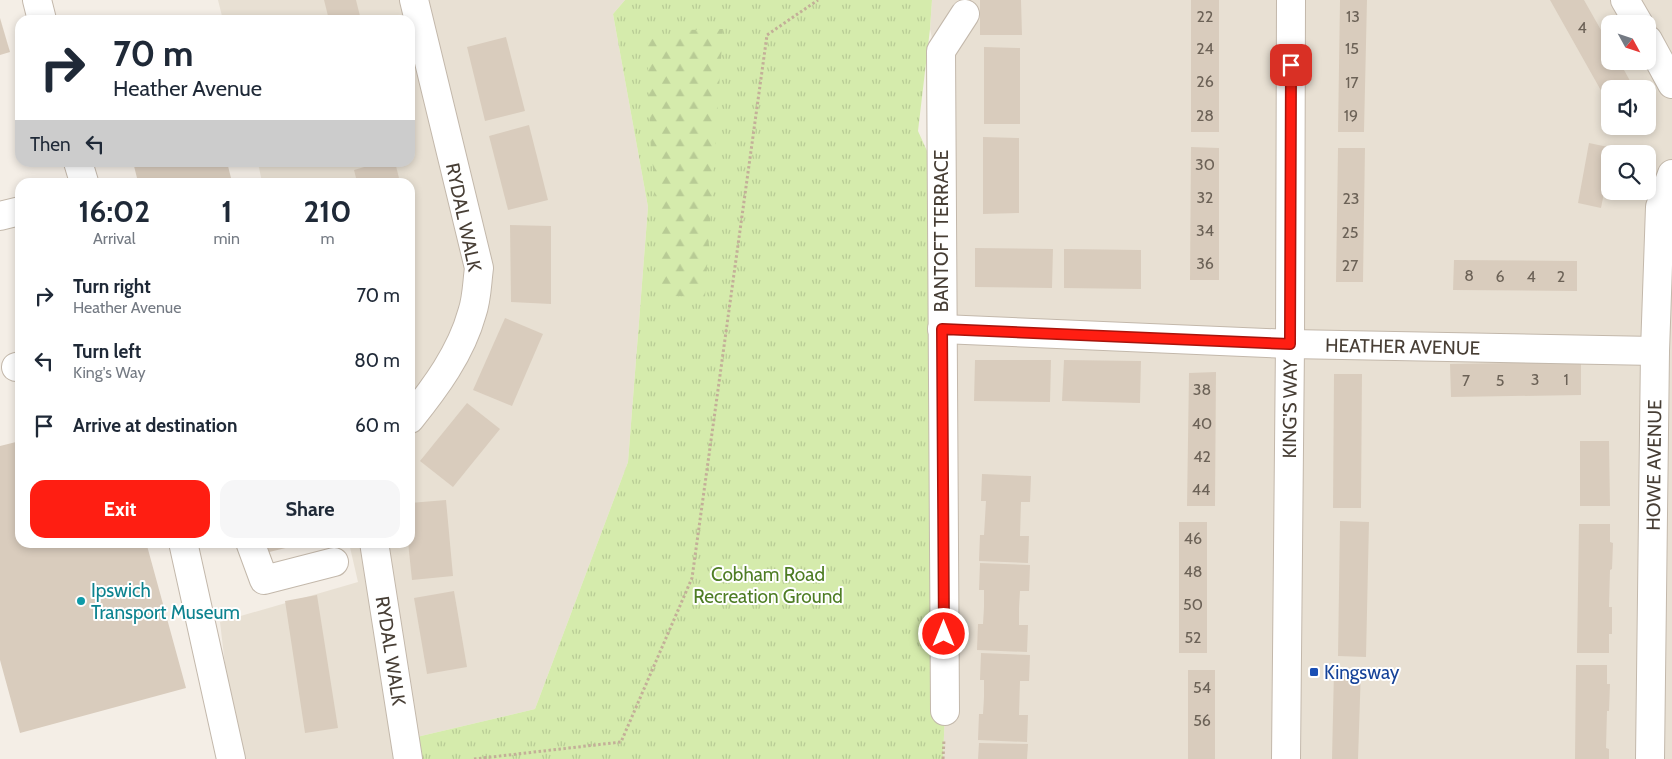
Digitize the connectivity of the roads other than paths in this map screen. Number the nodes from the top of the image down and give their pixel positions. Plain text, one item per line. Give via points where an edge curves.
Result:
1 (37, 0) edge
2 (414, 0) edge
3 (1291, 0) edge
4 (1626, 0) edge
5 (965, 14) dead end
6 (41, 15) edge
7 (1634, 15) edge
8 (1656, 55) edge
9 (1672, 84) edge
10 (1672, 174) edge
11 (15, 212) edge
12 (0, 216) edge
13 (1664, 318) edge
14 (942, 329) junction
15 (1290, 344) junction
16 (1655, 351) junction
17 (415, 413) edge
18 (1662, 472) edge
19 (184, 548) edge
20 (252, 548) edge
21 (375, 548) edge
22 (334, 562) dead end
23 (945, 711) dead end
24 (232, 759) edge
25 (408, 759) edge
26 (1286, 759) edge
27 (1650, 759) edge

1 - 6 street
2 - 17 street, RYDAL WALK via 479,268 473,313 459,348
3 - 15 street, KING'S WAY
4 - 7 street
5 - 14 street, BANTOFT TERRACE via 941,51
8 - 9 street
10 - 13 street, HOWE AVENUE via 1660,207
11 - 12 street
13 - 16 street, HOWE AVENUE
14 - 15 street, HEATHER AVENUE
14 - 23 street, BANTOFT TERRACE
15 - 16 street, HEATHER AVENUE
15 - 26 street, KING'S WAY
16 - 18 street, HOWE AVENUE
18 - 27 street, HOWE AVENUE
19 - 24 street
20 - 22 street via 264,580
21 - 25 street, RYDAL WALK

